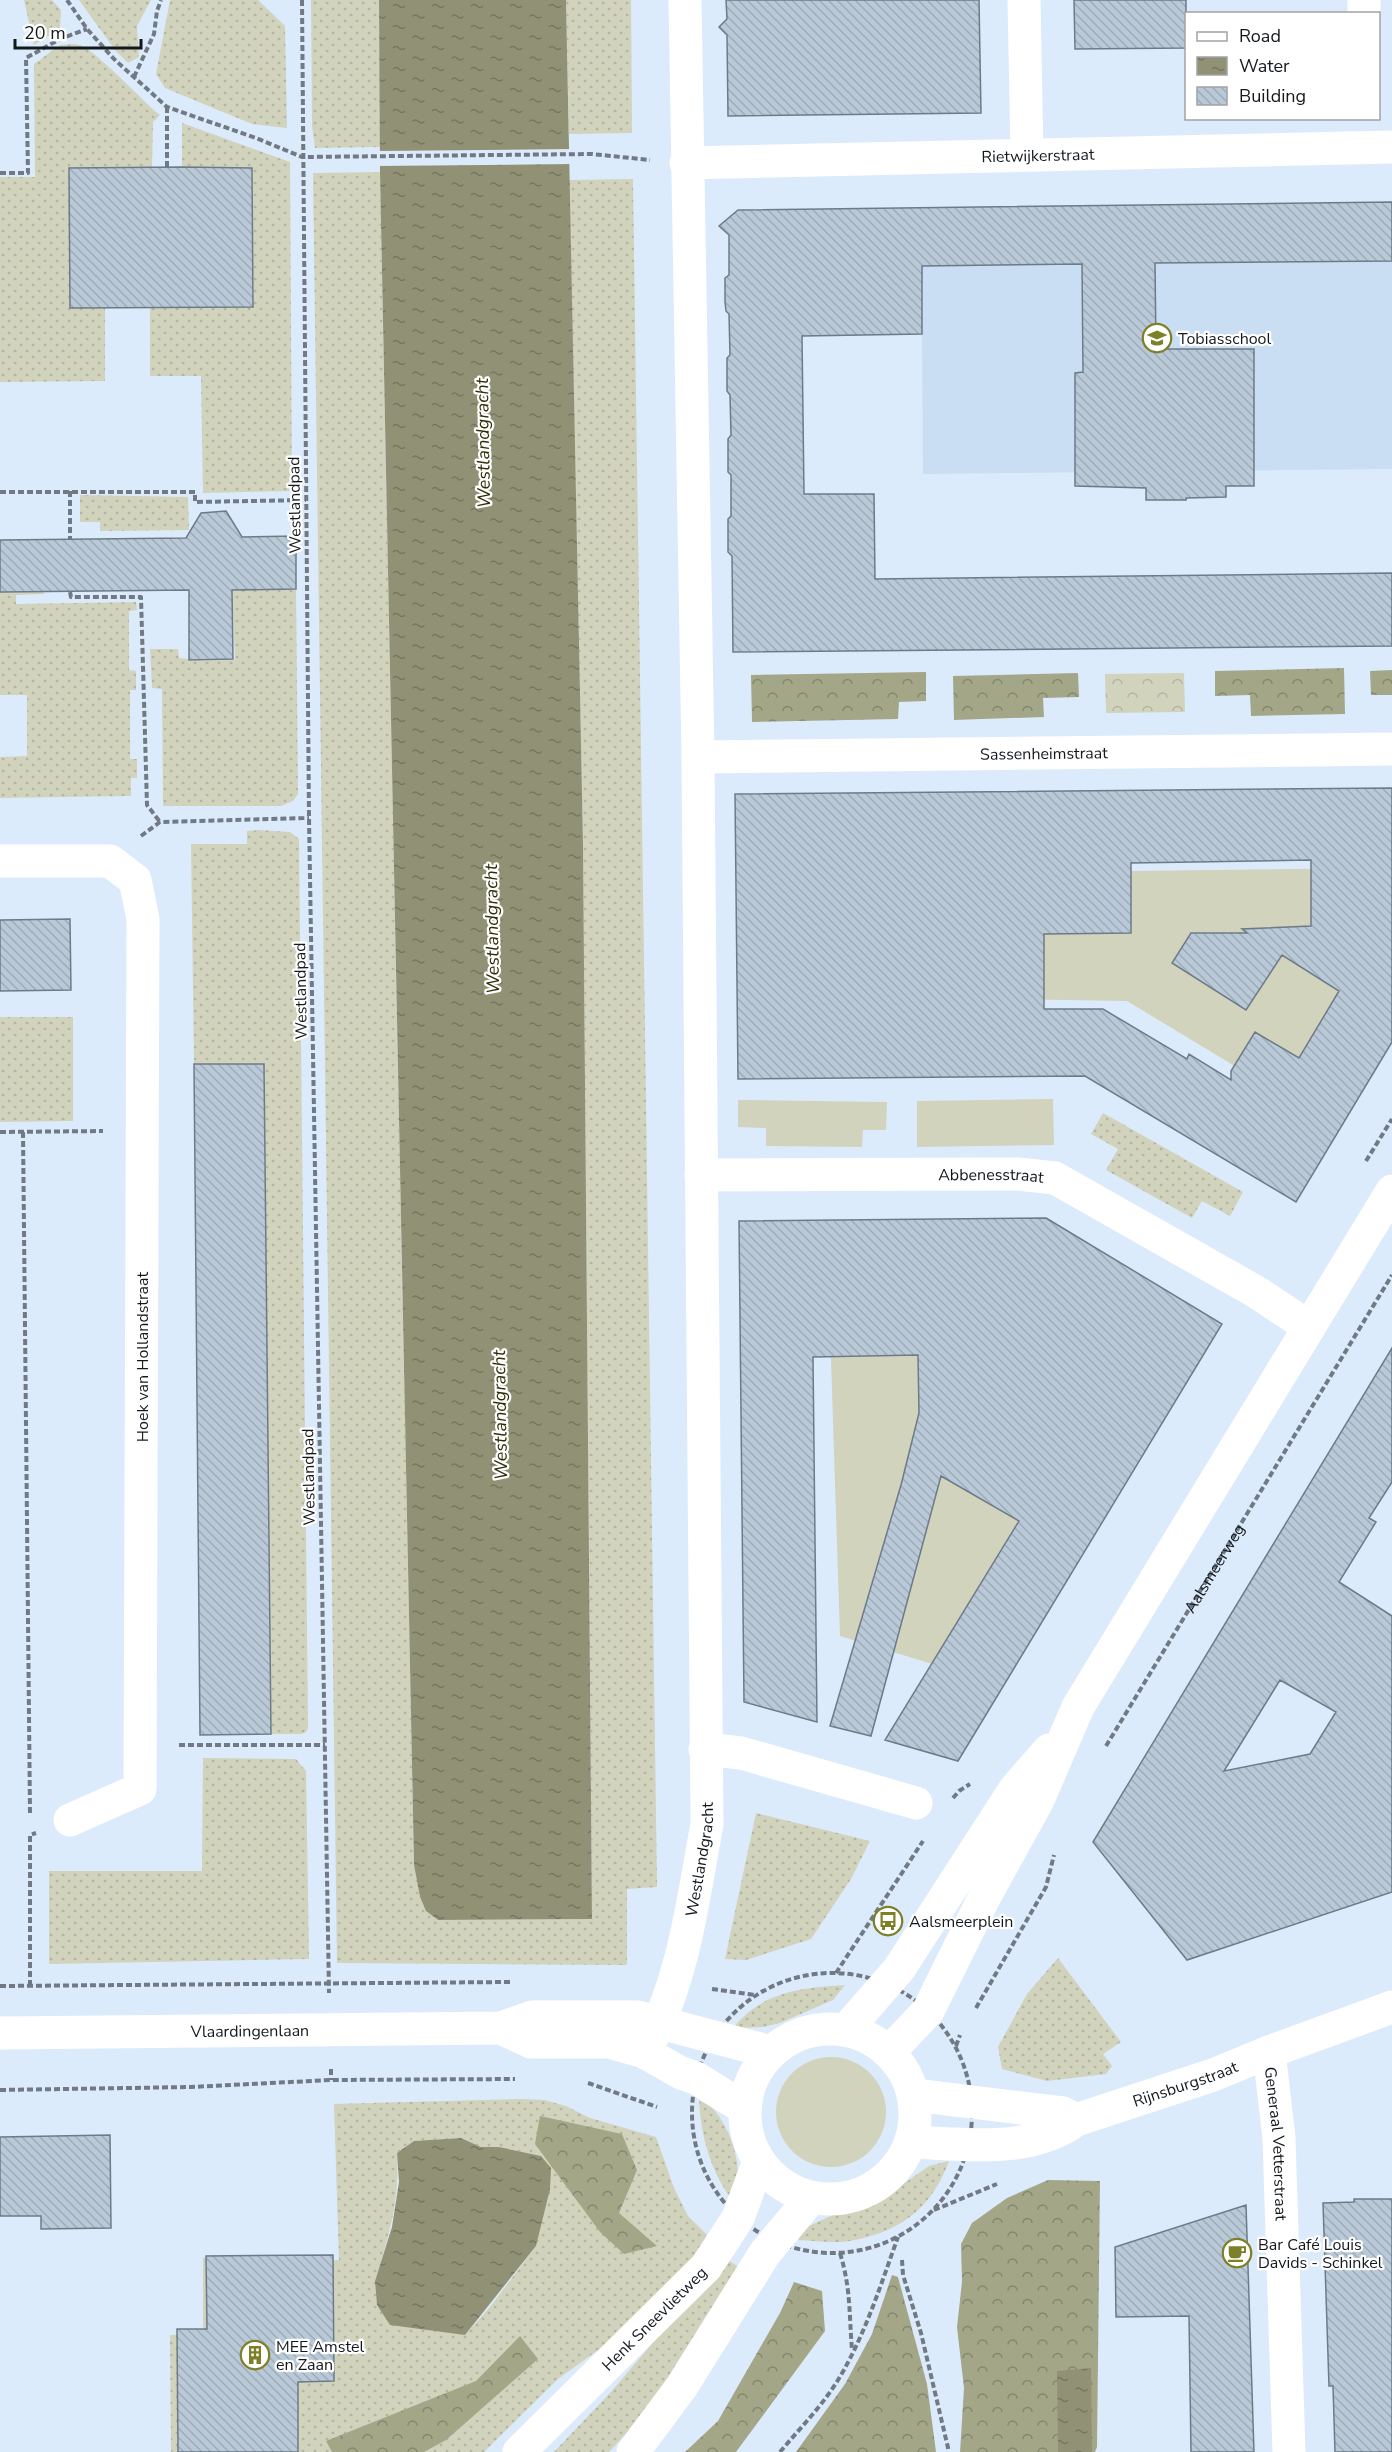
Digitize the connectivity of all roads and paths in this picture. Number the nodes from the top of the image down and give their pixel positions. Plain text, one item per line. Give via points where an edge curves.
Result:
1 (67, 0) edge
2 (161, 0) edge
3 (302, 0) edge
4 (685, 0) edge
5 (1024, 0) edge
6 (87, 28) junction
7 (134, 77) junction
8 (167, 107) junction
9 (1375, 137) edge
10 (1027, 154) junction
11 (302, 156) junction
12 (686, 163) junction
13 (167, 167) dead end
14 (0, 173) edge
15 (69, 491) junction
16 (0, 492) edge
17 (306, 500) junction
18 (70, 539) dead end
19 (70, 592) dead end
20 (1392, 749) edge
21 (698, 757) junction
22 (309, 818) junction
23 (159, 822) junction
24 (0, 861) edge
25 (110, 861) junction
26 (143, 1130) junction
27 (0, 1132) edge
28 (23, 1132) junction
29 (701, 1175) junction
30 (1392, 1191) edge
31 (1392, 1275) edge
32 (1309, 1327) junction
33 (1066, 1731) junction
34 (141, 1745) junction
35 (325, 1745) junction
36 (705, 1749) junction
37 (1101, 1755) dead end
38 (959, 1791) dead end
39 (916, 1803) dead end
40 (948, 1806) dead end
41 (70, 1820) joint
42 (30, 1835) junction
43 (924, 1839) dead end
44 (1056, 1847) dead end
45 (836, 1973) dead end
46 (329, 1982) junction
47 (517, 1982) dead end
48 (0, 1986) edge
49 (30, 1986) junction
50 (1392, 2007) edge
51 (971, 2015) dead end
52 (660, 2023) junction
53 (965, 2025) dead end
54 (501, 2028) junction
55 (846, 2030) junction
56 (0, 2032) edge
57 (956, 2046) dead end
58 (644, 2052) junction
59 (771, 2052) junction
60 (890, 2052) junction
61 (1269, 2052) junction
62 (519, 2079) dead end
63 (577, 2079) dead end
64 (0, 2090) edge
65 (914, 2095) junction
66 (744, 2108) junction
67 (664, 2109) dead end
68 (684, 2120) dead end
69 (1076, 2120) junction
70 (692, 2126) dead end
71 (912, 2142) junction
72 (759, 2161) junction
73 (811, 2198) junction
74 (898, 2237) dead end
75 (840, 2253) dead end
76 (902, 2260) dead end
77 (852, 2351) junction
78 (519, 2452) edge
79 (633, 2452) edge
80 (780, 2452) edge
81 (949, 2452) edge
82 (1289, 2452) edge

1 - 6 path
2 - 7 path via 154,34
3 - 11 path, Westlandpad
4 - 12 street, Westlandgracht
5 - 10 street
6 - 7 path
6 - 14 path via 26,58 28,173
7 - 8 path
8 - 11 path
8 - 13 path
9 - 10 street, Rietwijkerstraat
10 - 12 street, Rietwijkerstraat
11 - 12 path via 592,154
11 - 17 path, Westlandpad
12 - 21 street, Westlandgracht
15 - 16 path
15 - 17 path via 195,492 195,502
15 - 18 path
17 - 22 path, Westlandpad
19 - 23 path via 71,597 141,597 147,805
20 - 21 street, Sassenheimstraat
21 - 29 street, Westlandgracht
22 - 23 path
22 - 35 path, Westlandpad
23 - 25 path
24 - 25 street
25 - 26 street, Hoek van Hollandstraat via 135,880 143,920
26 - 28 path
26 - 34 street, Hoek van Hollandstraat
27 - 28 path
28 - 42 path
29 - 32 street, Abbenesstraat via 1018,1174 1055,1178 1258,1293
29 - 36 street, Westlandgracht
30 - 32 street
31 - 37 path, Aalsmeerweg
32 - 33 street
33 - 55 street via 1015,1789 899,1969
33 - 60 street via 1038,1800 928,2011
34 - 35 path
34 - 41 street, Hoek van Hollandstraat via 140,1789
35 - 46 path, Westlandpad
36 - 39 street via 741,1753
36 - 52 street, Westlandgracht via 707,1824 674,1984
38 - 40 path
41 - 42 path
42 - 49 path
43 - 45 path
44 - 51 path via 1046,1887
46 - 47 path
46 - 49 path
48 - 49 path
50 - 61 street, Rijnsburgstraat
52 - 54 street, Vlaardingenlaan via 638,2017 532,2017
52 - 58 street, Westlandgracht
52 - 59 street, Vlaardingenlaan
53 - 57 path
54 - 56 street, Vlaardingenlaan
54 - 58 street, Vlaardingenlaan via 531,2042 609,2042
55 - 59 street via 819,2029 793,2037
55 - 60 street via 869,2038
58 - 66 street, Vlaardingenlaan
59 - 66 street via 753,2077
60 - 65 street
61 - 69 street, Rijnsburgstraat via 1213,2075
61 - 82 street, Generaal Vetterstraat via 1279,2138
62 - 64 path
63 - 67 path
65 - 69 street via 1063,2113
65 - 71 street
66 - 72 street via 747,2136
68 - 70 path
69 - 71 street, Rijnsburgstraat via 1065,2128 1021,2141 988,2145
71 - 73 street via 896,2169 872,2189 843,2199
72 - 73 street via 790,2191
72 - 78 street, Henk Sneevlietweg via 738,2218 706,2267
73 - 79 street via 765,2253 682,2386
74 - 77 path
75 - 77 path via 851,2303
76 - 81 path
77 - 80 path via 831,2391

